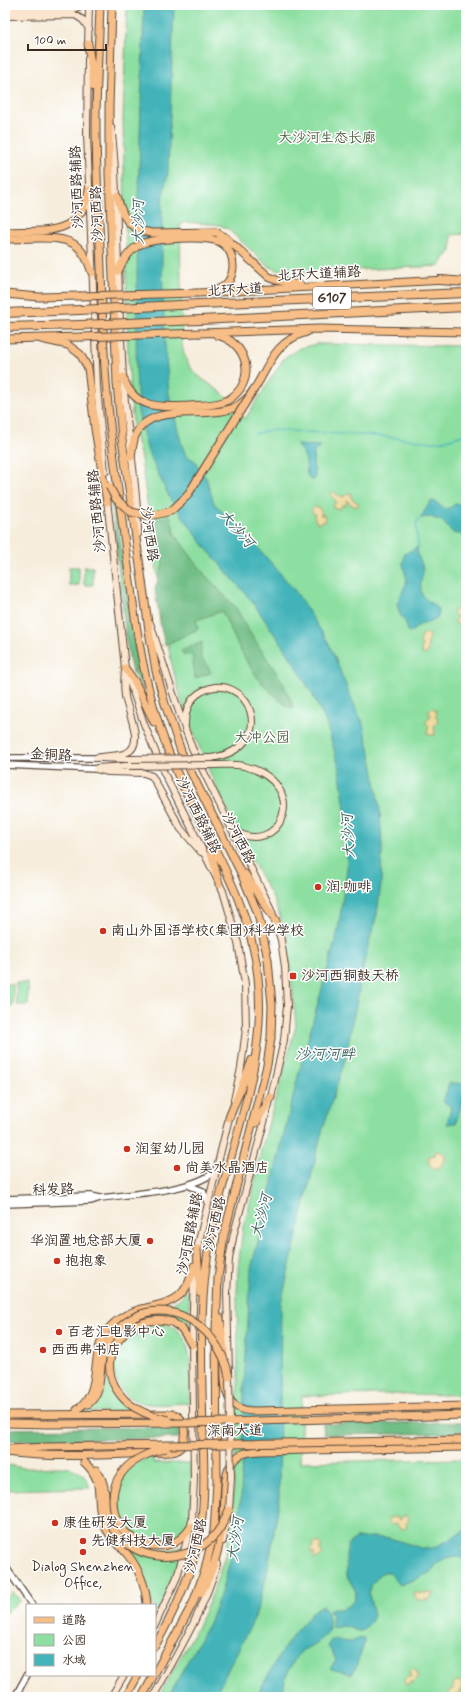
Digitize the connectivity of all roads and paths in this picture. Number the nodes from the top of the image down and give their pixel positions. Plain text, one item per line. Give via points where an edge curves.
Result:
1 (83, 5) edge
2 (89, 5) edge
3 (100, 5) edge
4 (112, 5) edge
5 (5, 10) edge
6 (5, 16) edge
7 (89, 29) junction
8 (88, 44) junction
9 (96, 105) junction
10 (109, 107) junction
11 (89, 190) junction
12 (117, 196) junction
13 (5, 232) edge
14 (205, 235) junction
15 (5, 239) edge
16 (118, 271) junction
17 (92, 273) junction
18 (466, 278) edge
19 (440, 280) junction
20 (466, 282) edge
21 (317, 287) junction
22 (198, 293) junction
23 (466, 293) edge
24 (5, 294) edge
25 (466, 307) edge
26 (5, 313) edge
27 (5, 327) edge
28 (320, 329) junction
29 (466, 332) edge
30 (200, 333) junction
31 (5, 339) edge
32 (41, 339) junction
33 (123, 377) junction
34 (254, 390) junction
35 (131, 457) junction
36 (104, 461) junction
37 (107, 502) junction
38 (138, 548) junction
39 (147, 614) junction
40 (125, 668) junction
41 (186, 733) junction
42 (163, 738) junction
43 (5, 758) edge
44 (96, 758) junction
45 (5, 765) edge
46 (96, 769) junction
47 (204, 826) junction
48 (232, 830) junction
49 (205, 855) junction
50 (233, 856) junction
51 (220, 884) junction
52 (276, 921) junction
53 (258, 1043) junction
54 (271, 1097) junction
55 (229, 1118) junction
56 (251, 1132) junction
57 (216, 1170) junction
58 (190, 1185) junction
59 (100, 1198) junction
60 (5, 1199) edge
61 (5, 1204) edge
62 (208, 1204) junction
63 (197, 1249) junction
64 (194, 1266) junction
65 (217, 1292) junction
66 (202, 1319) junction
67 (192, 1345) junction
68 (229, 1377) junction
69 (466, 1406) edge
70 (77, 1410) junction
71 (59, 1415) junction
72 (466, 1416) edge
73 (5, 1417) edge
74 (188, 1422) junction
75 (5, 1424) edge
76 (466, 1440) edge
77 (186, 1445) junction
78 (466, 1447) edge
79 (5, 1450) edge
80 (70, 1456) junction
81 (84, 1462) junction
82 (229, 1510) junction
83 (191, 1527) junction
84 (5, 1566) edge
85 (193, 1603) junction
86 (31, 1604) edge
87 (147, 1604) edge
88 (156, 1623) edge
89 (156, 1644) edge
90 (156, 1670) edge
91 (26, 1676) edge
92 (123, 1676) edge
93 (137, 1676) edge
94 (153, 1676) edge
95 (15, 1697) edge
96 (111, 1697) edge
97 (126, 1697) edge
98 (142, 1697) edge
99 (152, 1697) edge

1 - 5 main road via 73,9
2 - 7 main road, 沙河西路辅路
3 - 9 main road, 沙河西路
4 - 10 main road, 沙河西路
6 - 7 main road via 75,15 83,20
7 - 8 main road, 沙河西路辅路
8 - 9 main road
8 - 11 main road, 沙河西路辅路 via 86,129
9 - 42 main road, 沙河西路 via 104,349 110,424 139,642 148,688
10 - 12 main road
10 - 38 main road, 沙河西路 via 109,204 117,389
11 - 13 main road via 86,204 78,217 69,224 52,230
11 - 17 main road, 沙河西路辅路
12 - 14 main road via 121,213 131,224 147,232
12 - 16 main road
14 - 16 main road via 149,241 136,247 124,259
14 - 21 main road via 216,232 226,238 269,277 282,282
14 - 22 main road via 225,246 231,256 233,267 224,286 218,290
15 - 17 main road via 64,239 77,245 86,257
16 - 33 main road
17 - 36 main road, 沙河西路辅路 via 97,387
18 - 19 main road, 北环大道辅路
19 - 20 highway
19 - 21 main road, 北环大道辅路
21 - 22 main road, 北环大道辅路
22 - 24 main road, 北环大道辅路, bridge via 38,297
23 - 26 highway, 北环大道 / G107, bridge
25 - 27 highway, 北环大道 / G107, bridge
28 - 29 main road
28 - 30 main road
28 - 34 main road via 301,334 280,346
30 - 32 main road, bridge
30 - 33 main road via 229,339 244,357 244,380 240,389 228,400 216,404 152,406 134,396
31 - 32 main road
32 - 37 main road via 68,345 80,354 88,368
33 - 35 main road
34 - 35 main road, bridge via 241,403 223,411 156,417 141,426 135,436
34 - 36 main road, bridge via 187,496 171,511 151,516 131,512 118,502 109,486
35 - 38 main road via 138,509
36 - 37 main road, 沙河西路辅路
37 - 40 main road, 沙河西路辅路
38 - 39 main road, 沙河西路
39 - 41 main road, 沙河西路辅路
39 - 50 main road, 沙河西路 via 156,671 170,722 188,766
40 - 42 main road
40 - 44 main road via 125,695 136,734 135,744 124,754
40 - 49 main road, 沙河西路辅路 via 164,773
41 - 44 main road, bridge via 186,712 189,704 205,690 219,687 233,690 248,704 252,724 249,734 239,748 224,755 211,758
41 - 48 main road, 沙河西路辅路
42 - 47 main road, 沙河西路 via 178,775
43 - 44 street, 金铜路
45 - 46 street, 金铜路
46 - 48 main road, bridge via 107,766 214,765 243,766 261,773 273,781 283,797 283,817 271,832 262,836 251,837
46 - 49 main road via 152,776 181,829
47 - 51 main road
47 - 53 main road, 沙河西路 via 234,887 251,933 260,991
48 - 52 main road, 沙河西路辅路
49 - 51 main road, 沙河西路辅路
50 - 52 main road
50 - 56 main road, 沙河西路 via 257,912 271,982 272,1023 269,1053
51 - 55 main road, 沙河西路辅路 via 238,943 246,1003 244,1049
52 - 54 main road, 沙河西路辅路 via 285,967 287,1006 284,1040
53 - 55 main road
53 - 66 main road, 沙河西路 via 250,1092 211,1236
54 - 56 main road
54 - 68 main road, 沙河西路辅路, bridge via 229,1259
55 - 57 main road, 沙河西路辅路
56 - 65 main road, 沙河西路 via 224,1235
57 - 58 street, 科发路 via 208,1177
57 - 62 main road, 沙河西路辅路
58 - 59 street, 科发路
58 - 62 street via 203,1192
59 - 60 street, 科发路 via 91,1196
59 - 61 street, 科发路 via 91,1201
62 - 63 main road, 沙河西路辅路
63 - 64 main road, 沙河西路辅路
63 - 66 main road
64 - 67 main road, 沙河西路辅路
64 - 70 main road via 189,1285 178,1298 132,1312 109,1329 97,1353 92,1390 86,1403
65 - 69 main road via 226,1390 228,1399 236,1406 245,1410
65 - 85 main road, 沙河西路 via 216,1515 210,1552
66 - 89 main road, 沙河西路 via 204,1484 201,1522 187,1578
67 - 74 main road, bridge via 182,1329 172,1322 142,1322 118,1340 112,1353 110,1368 117,1390 134,1407 162,1419
67 - 83 main road, 沙河西路辅路 via 194,1479
68 - 70 main road, bridge via 221,1350 206,1330 196,1323 159,1312 138,1316 127,1321 115,1332 105,1348 98,1390 93,1400
68 - 82 main road, 沙河西路辅路, bridge
70 - 71 main road
71 - 73 main road
71 - 80 main road via 170,1414 178,1415 183,1420 184,1443 176,1450
72 - 74 main road, 深南大道, bridge
74 - 75 main road, 深南大道, bridge
76 - 77 main road, 深南大道, bridge
77 - 79 main road, 深南大道, bridge
77 - 83 main road, bridge via 164,1448 140,1458 126,1468 117,1480 113,1501 117,1520 130,1536 143,1544 158,1547 172,1544 183,1537
78 - 85 main road via 259,1451 242,1454 228,1469 220,1545 208,1580
79 - 80 main road via 39,1456
80 - 81 main road
81 - 82 main road, bridge via 97,1470 103,1480 106,1513 110,1524 118,1536 138,1551 156,1556 188,1553 211,1539 221,1527
81 - 87 main road via 96,1478 103,1522 115,1542 136,1567 144,1587
82 - 99 main road, 沙河西路辅路, bridge via 219,1559 202,1605
83 - 88 main road, 沙河西路辅路 via 177,1577
84 - 86 street
85 - 90 main road, 沙河西路
91 - 95 street
92 - 96 main road
93 - 97 main road
94 - 98 main road, 沙河西路

